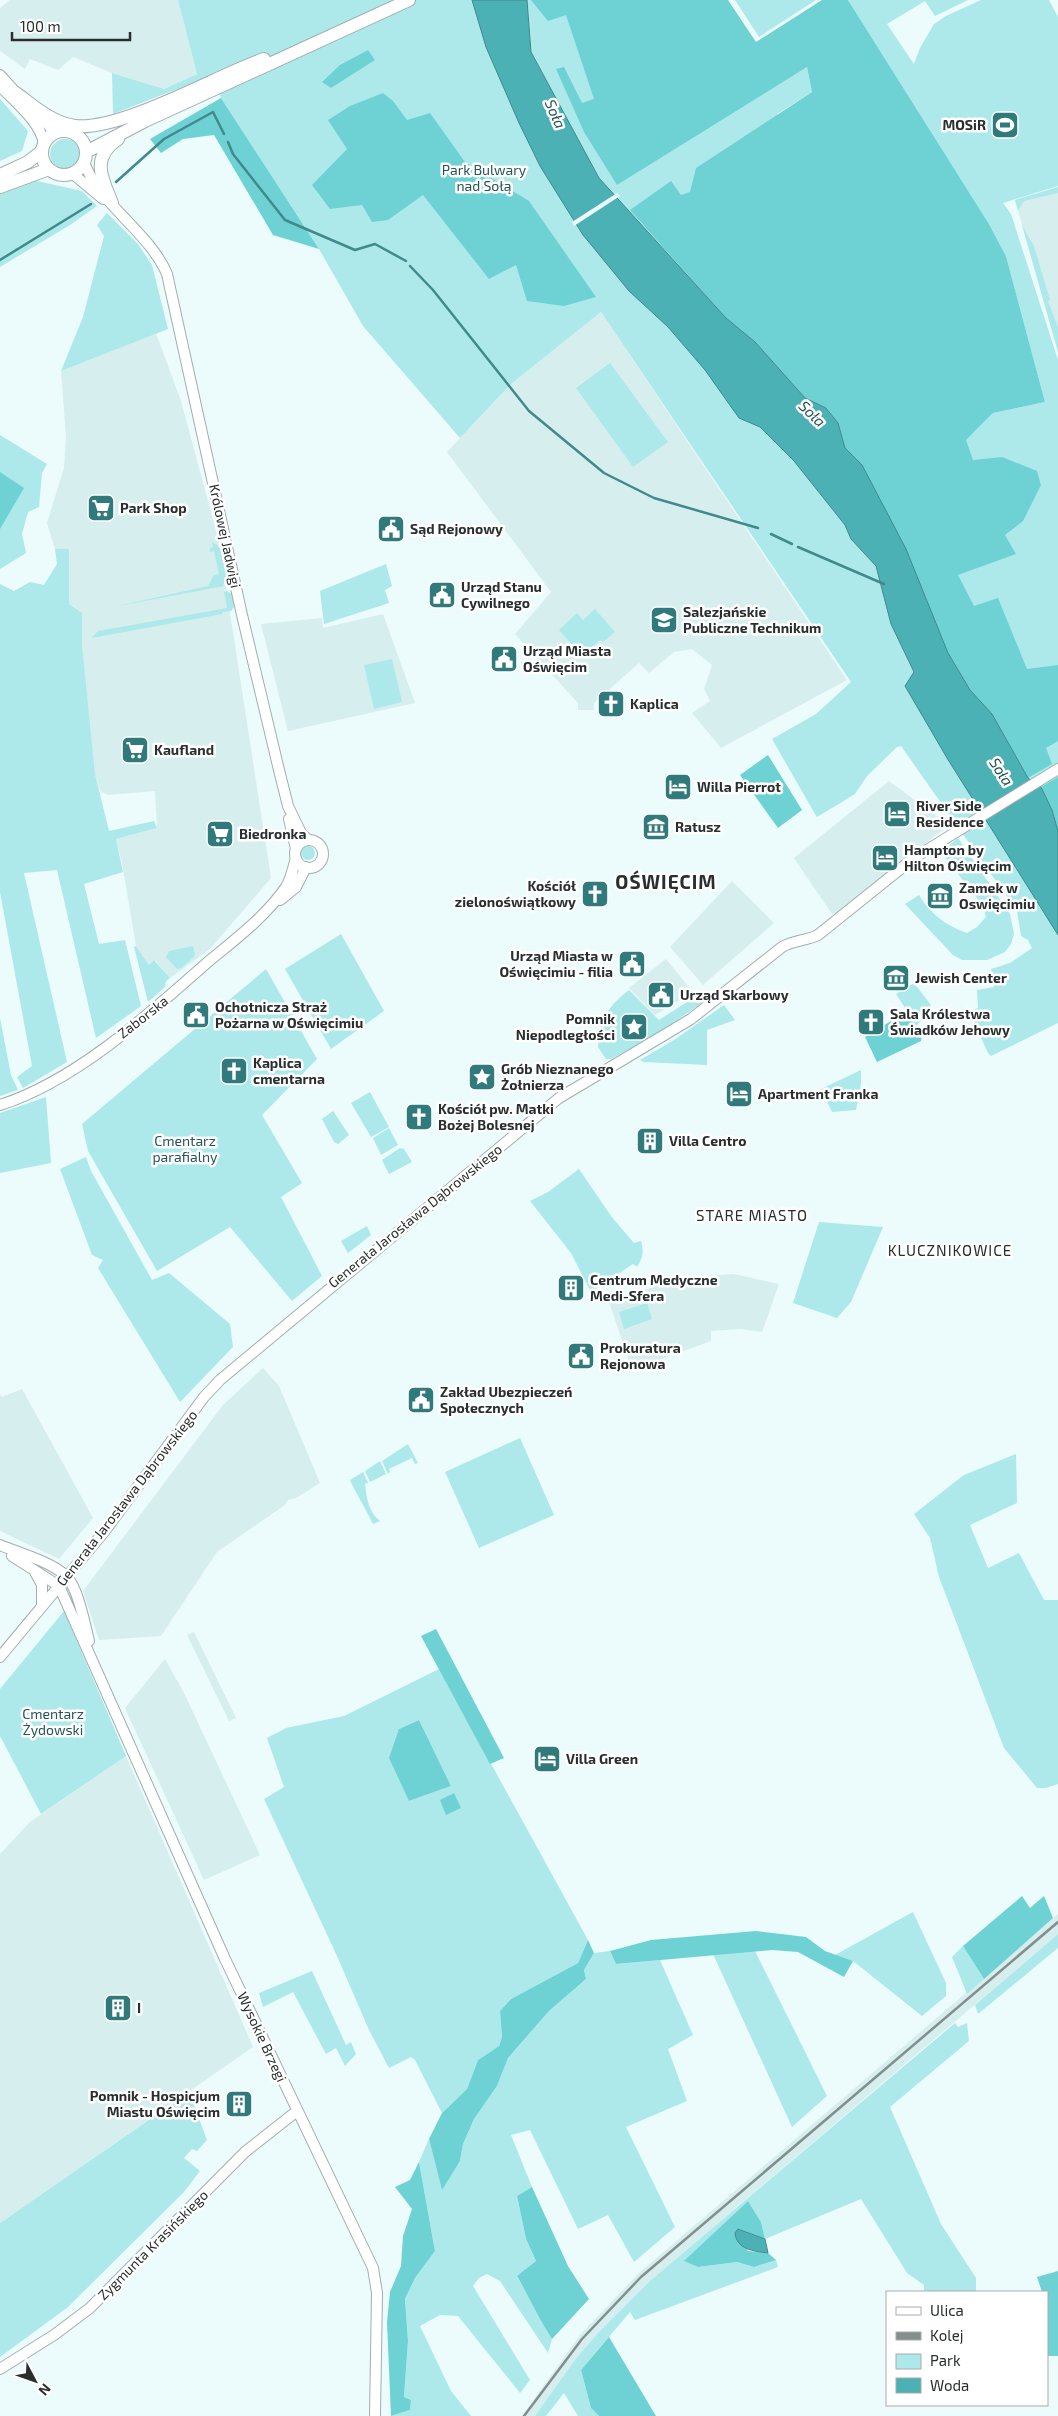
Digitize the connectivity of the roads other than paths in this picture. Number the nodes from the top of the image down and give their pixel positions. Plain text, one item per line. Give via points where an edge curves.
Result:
1 (409, 0) edge
2 (0, 75) edge
3 (0, 86) edge
4 (16, 93) junction
5 (145, 116) junction
6 (56, 133) junction
7 (78, 137) junction
8 (43, 148) junction
9 (85, 157) junction
10 (49, 169) junction
11 (73, 174) junction
12 (0, 175) edge
13 (0, 187) edge
14 (112, 203) junction
15 (124, 218) junction
16 (1058, 769) edge
17 (288, 806) junction
18 (308, 840) junction
19 (296, 854) junction
20 (306, 867) junction
21 (271, 906) junction
22 (0, 1105) edge
23 (0, 1547) edge
24 (34, 1570) junction
25 (67, 1576) junction
26 (59, 1586) junction
27 (42, 1606) junction
28 (0, 1657) edge
29 (96, 1669) junction
30 (298, 2111) junction
31 (0, 2369) edge
32 (375, 2416) edge

1 - 5 main road
2 - 4 street
3 - 8 street via 33,122 44,140
4 - 5 main road via 54,120 74,126
4 - 6 street
5 - 7 main road
5 - 9 main road
5 - 14 main road via 104,153 101,174
6 - 7 main road via 68,132
6 - 8 main road
7 - 9 main road
8 - 10 main road
8 - 12 main road via 28,162
9 - 11 main road
9 - 14 street via 91,177
10 - 11 main road via 60,175
10 - 13 main road
11 - 15 street
14 - 15 street
15 - 17 street, Królowej Jadwigi via 164,267
16 - 25 street, Generała Jarosława Dąbrowskiego via 931,847 818,934 808,940 789,942 691,1019 559,1098 232,1368 207,1393 131,1497
17 - 18 street, Królowej Jadwigi
17 - 19 street, Królowej Jadwigi
18 - 19 street via 301,843
18 - 20 street via 318,843 323,854 316,866
19 - 20 street via 300,864
19 - 21 street, Zaborska via 289,882
20 - 21 street, Zaborska via 296,887
21 - 22 street, Zaborska via 165,1000 73,1070 36,1092
23 - 24 street
23 - 25 street
24 - 26 street
24 - 27 street via 42,1584
25 - 26 street, Generała Jarosława Dąbrowskiego
25 - 29 street, Wysokie Brzegi
26 - 27 street, Generała Jarosława Dąbrowskiego
26 - 29 street, Wysokie Brzegi
27 - 28 street, Generała Jarosława Dąbrowskiego
29 - 30 street, Wysokie Brzegi via 223,1954
30 - 31 street, Zygmunta Krasińskiego via 245,2152 90,2308
30 - 32 street, Wysokie Brzegi via 376,2281

